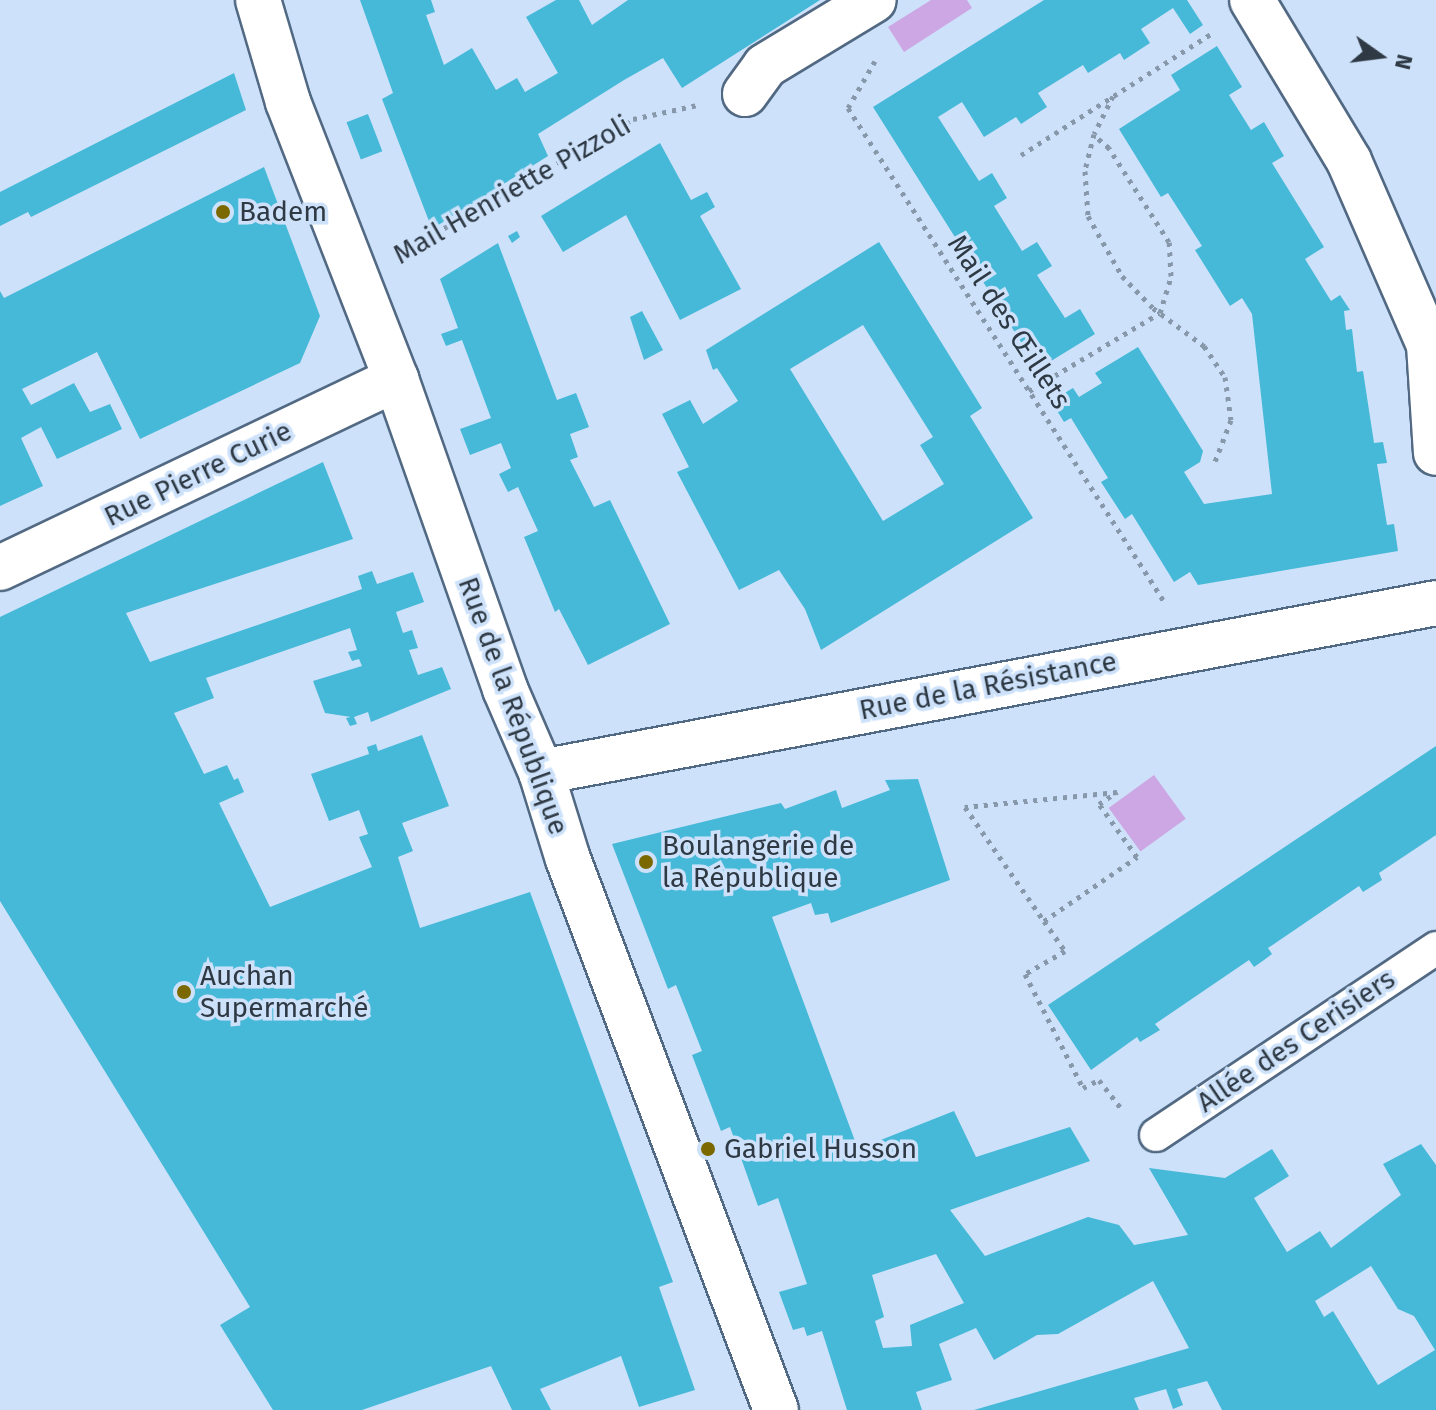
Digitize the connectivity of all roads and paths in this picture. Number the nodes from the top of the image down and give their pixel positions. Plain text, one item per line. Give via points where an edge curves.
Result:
1 (258, 0) edge
2 (1254, 3) edge
3 (862, 8) edge
4 (745, 94) joint
5 (1113, 96) junction
6 (1094, 134) junction
7 (1021, 155) dead end
8 (358, 278) junction
9 (1160, 313) junction
10 (396, 379) junction
11 (1029, 391) junction
12 (1434, 400) edge
13 (1436, 453) edge
14 (1214, 464) dead end
15 (0, 568) edge
16 (1436, 603) edge
17 (1194, 648) junction
18 (541, 772) junction
19 (1044, 921) junction
20 (1436, 948) edge
21 (1156, 1135) joint
22 (776, 1410) edge

1 - 8 street, Rue de la République via 288,102
2 - 5 path
2 - 12 street via 1349,161 1429,345
3 - 4 street via 765,66
3 - 11 path, Mail des Œillets via 876,60 848,108
4 - 8 path, Mail Henriette Pizzoli via 633,119
5 - 6 path
5 - 7 path
6 - 9 path via 1109,148 1169,242 1171,276
6 - 9 path via 1085,171 1088,216 1122,276
8 - 10 street, Rue de la République
9 - 11 path
9 - 14 path via 1204,346 1225,377 1231,420
10 - 15 street, Rue Pierre Curie
10 - 18 street, Rue de la République via 505,689
11 - 17 path, Mail des Œillets
12 - 13 street
16 - 17 street, Rue de la Résistance
17 - 18 street, Rue de la Résistance
18 - 22 street, Rue de la République via 568,859
19 - 19 path via 965,807 1117,792 1099,804 1137,857
19 - 21 path via 1065,951 1025,974 1083,1088 1099,1080 1136,1126
20 - 21 lane, Allée des Cerisiers

